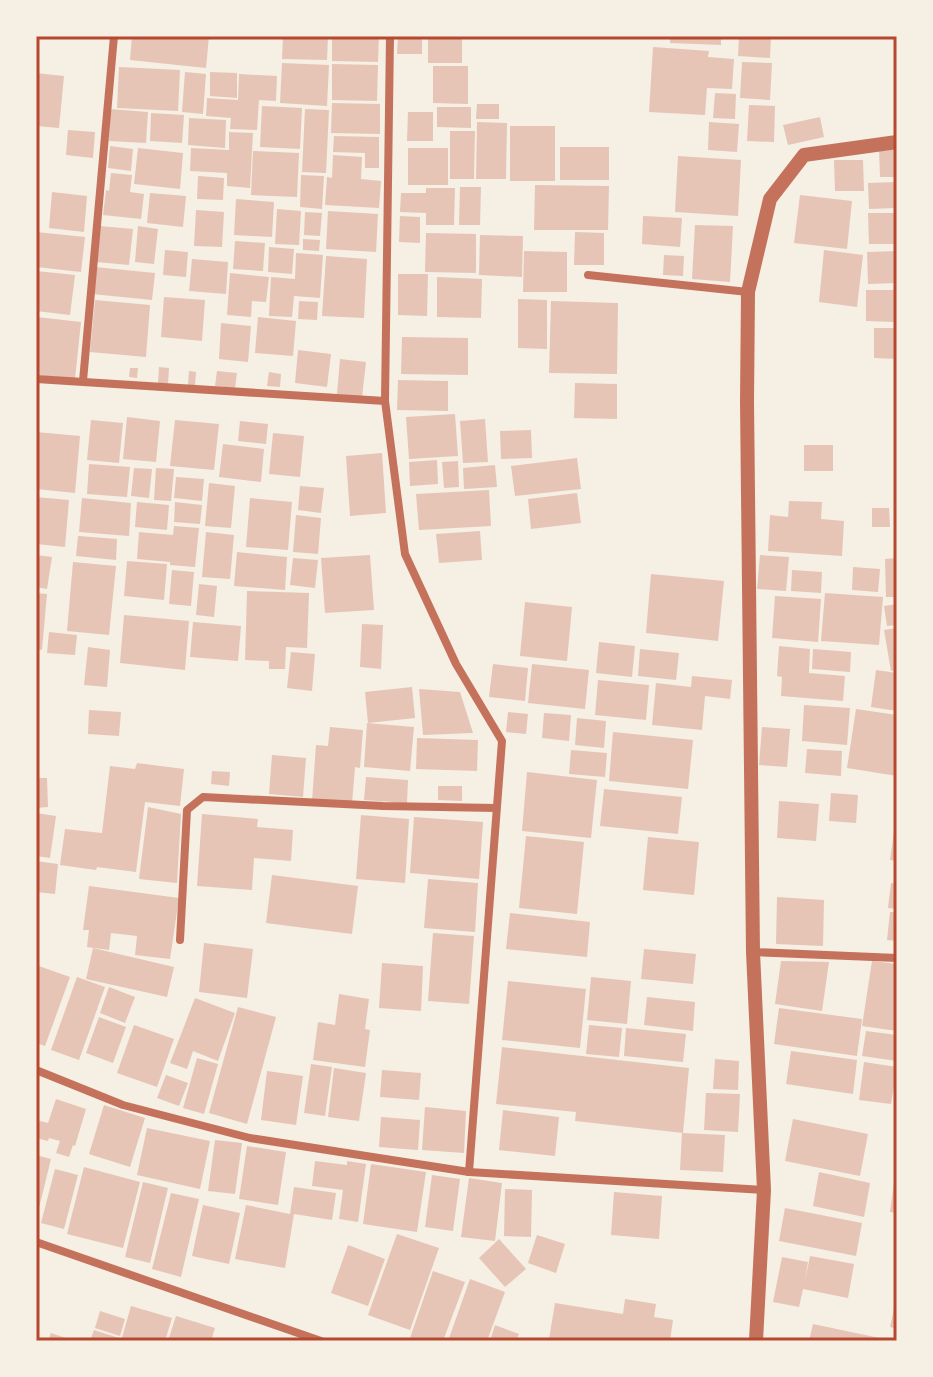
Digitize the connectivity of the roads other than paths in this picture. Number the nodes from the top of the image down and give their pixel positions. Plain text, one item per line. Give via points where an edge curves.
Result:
1 (114, 36) edge
2 (390, 36) edge
3 (897, 142) edge
4 (588, 275) dead end
5 (748, 292) junction
6 (36, 379) edge
7 (83, 381) junction
8 (385, 401) junction
9 (496, 808) junction
10 (180, 940) dead end
11 (753, 952) junction
12 (897, 958) edge
13 (36, 1070) edge
14 (469, 1172) junction
15 (764, 1190) junction
16 (36, 1242) edge
17 (321, 1341) edge
18 (756, 1341) edge

1 - 7 street
2 - 8 street
3 - 5 street via 804,155 770,199
4 - 5 street
5 - 11 street
6 - 7 street
7 - 8 street
8 - 9 street via 405,554 456,664 502,741
9 - 10 street via 203,797 187,810
9 - 14 street
11 - 12 street
11 - 15 street
13 - 14 street via 123,1105 250,1138
14 - 15 street
15 - 18 street
16 - 17 street

